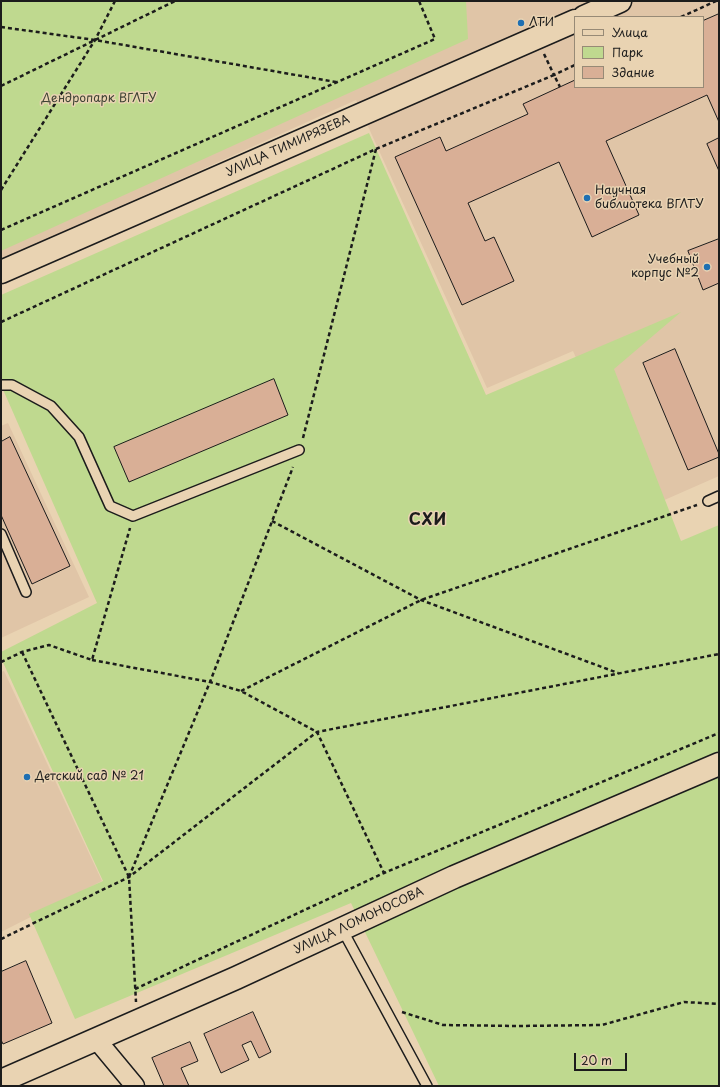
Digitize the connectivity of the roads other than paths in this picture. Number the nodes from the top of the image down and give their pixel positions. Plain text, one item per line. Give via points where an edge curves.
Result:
1 (620, 1) edge
2 (586, 16) edge
3 (574, 21) edge
4 (1, 272) edge
5 (1, 384) edge
6 (299, 450) road end
7 (719, 496) edge
8 (708, 501) road end
9 (1, 534) edge
10 (26, 592) dead end
11 (719, 764) edge
12 (342, 929) junction
13 (96, 1039) junction
14 (1, 1081) edge
15 (135, 1086) edge
16 (427, 1086) edge

1 - 2 main road
3 - 4 main road, УЛИЦА ТИМИРЯЗЕВА
5 - 6 lane via 12,385 51,406 79,437 110,506 133,516
7 - 8 lane
9 - 10 lane
11 - 12 main road, УЛИЦА ЛОМОНОСОВА via 454,877
12 - 13 main road, УЛИЦА ЛОМОНОСОВА
12 - 16 lane
13 - 14 main road, УЛИЦА ЛОМОНОСОВА
13 - 15 street

